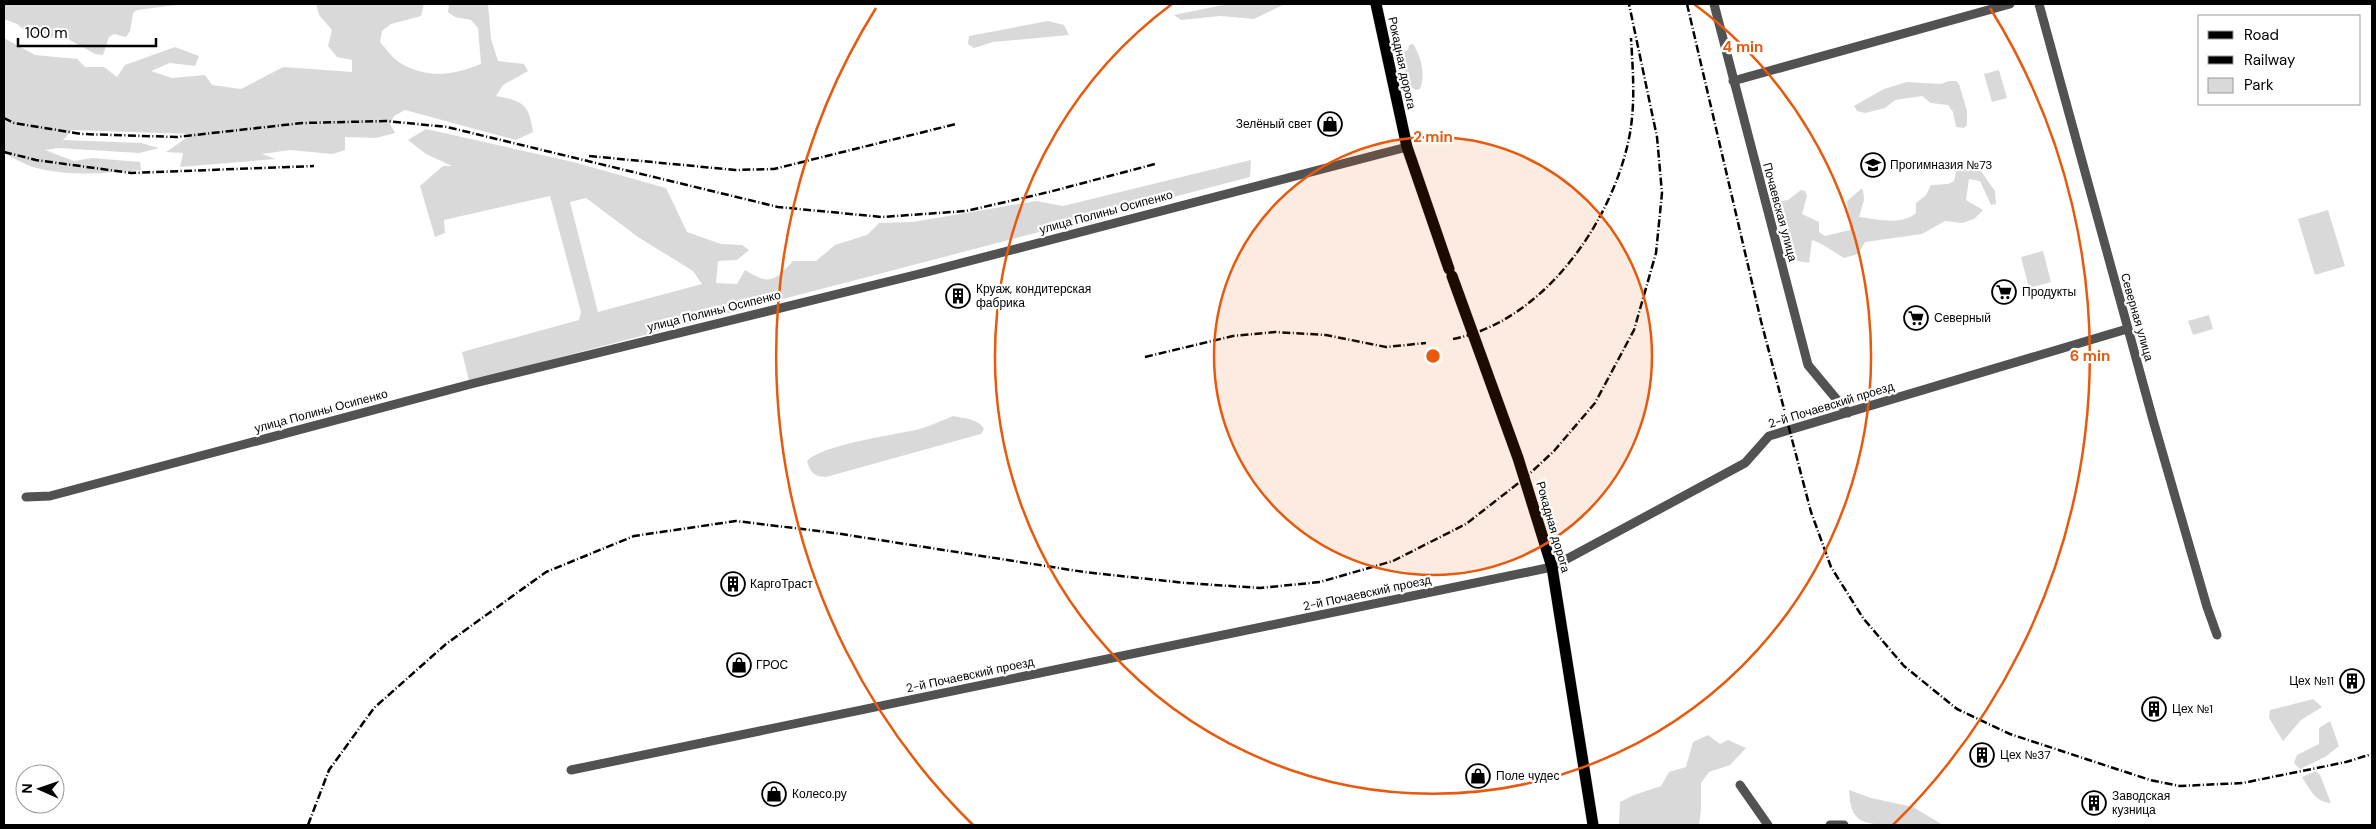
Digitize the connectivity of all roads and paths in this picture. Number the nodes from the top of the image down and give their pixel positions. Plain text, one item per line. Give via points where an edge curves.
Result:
1 (1376, 4) edge
2 (1714, 4) edge
3 (2010, 4) edge
4 (2039, 4) edge
5 (1733, 80) junction
6 (1407, 147) junction
7 (2127, 328) junction
8 (1848, 413) junction
9 (26, 497) dead end
10 (1552, 567) junction
11 (2217, 635) dead end
12 (571, 770) dead end
13 (1740, 785) dead end
14 (1593, 825) edge
15 (1768, 825) edge
16 (1830, 825) edge
17 (1844, 825) edge

1 - 6 main road, Рокадная дорога
2 - 5 street, Почаевская улица
3 - 5 street
4 - 7 street, Северная улица
5 - 8 street, Почаевская улица via 1808,365
6 - 9 street, улица Полины Осипенко via 927,272 471,384 50,496
6 - 10 main road, Рокадная дорога via 1518,458
7 - 8 street, 2-й Почаевский проезд
7 - 11 street, Северная улица
8 - 10 street, 2-й Почаевский проезд via 1769,436 1744,462
10 - 12 street, 2-й Почаевский проезд
10 - 14 main road, Рокадная дорога
13 - 15 street
16 - 17 street

